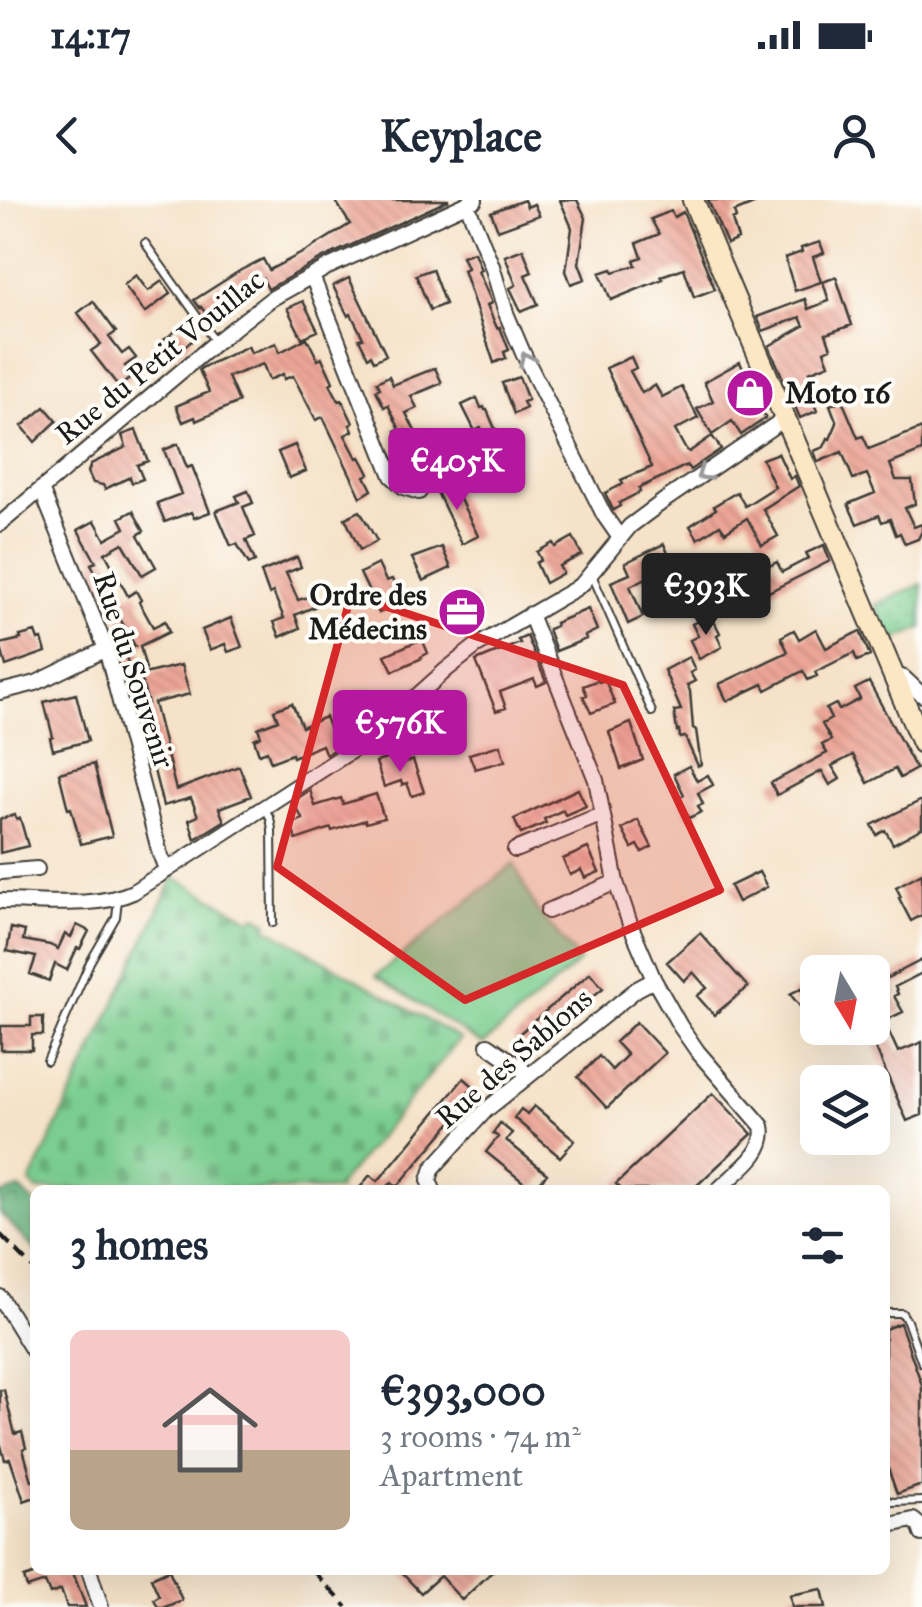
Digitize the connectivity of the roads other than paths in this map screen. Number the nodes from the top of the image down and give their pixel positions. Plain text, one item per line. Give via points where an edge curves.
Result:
1 (692, 200) edge
2 (471, 202) edge
3 (145, 243) dead end
4 (312, 276) junction
5 (216, 342) junction
6 (784, 419) junction
7 (41, 490) junction
8 (418, 492) dead end
9 (0, 524) edge
10 (620, 538) junction
11 (592, 574) junction
12 (530, 614) junction
13 (106, 649) junction
14 (894, 674) junction
15 (0, 692) edge
16 (922, 694) edge
17 (652, 712) dead end
18 (922, 743) edge
19 (264, 808) junction
20 (603, 816) junction
21 (516, 850) dead end
22 (37, 870) dead end
23 (166, 870) junction
24 (0, 872) edge
25 (616, 882) junction
26 (118, 899) junction
27 (0, 901) edge
28 (548, 911) dead end
29 (273, 924) dead end
30 (654, 980) junction
31 (488, 1045) dead end
32 (48, 1061) dead end
33 (528, 1076) junction
34 (427, 1185) edge
35 (723, 1185) edge
36 (0, 1297) edge
37 (890, 1313) edge
38 (30, 1346) edge
39 (922, 1363) edge
40 (890, 1501) edge
41 (922, 1501) edge
42 (890, 1525) edge
43 (922, 1534) edge
44 (90, 1575) edge
45 (101, 1607) edge

1 - 6 main road
2 - 4 street, Rue du Petit Vouillac
10 -> 2 street via 522,353
3 - 5 lane
4 - 5 street, Rue du Petit Vouillac
4 - 8 street via 392,476
5 - 7 street, Rue du Petit Vouillac
6 -> 10 street
6 - 14 main road
7 - 9 street, Rue du Petit Vouillac
7 - 13 street, Rue du Souvenir
10 - 11 street
11 - 12 street
11 - 17 lane
12 - 19 street via 446,670 368,740
12 - 20 street via 596,780
13 - 15 street via 36,683
13 - 23 street, Rue du Souvenir
14 - 16 street
14 - 18 main road
19 - 23 street
19 - 29 lane via 272,829
20 - 21 street
20 - 25 street
22 - 24 street
23 - 26 street
25 - 28 street
25 - 30 street
26 - 27 street
26 - 32 lane via 116,917
30 - 33 street, Rue des Sablons
30 - 35 street via 698,1052 762,1126 762,1148
31 - 33 street
33 - 34 street, Rue des Sablons via 486,1110 433,1168
36 - 38 street
37 - 39 lane via 902,1313
40 - 41 lane
42 - 43 street via 914,1520
44 - 45 street

